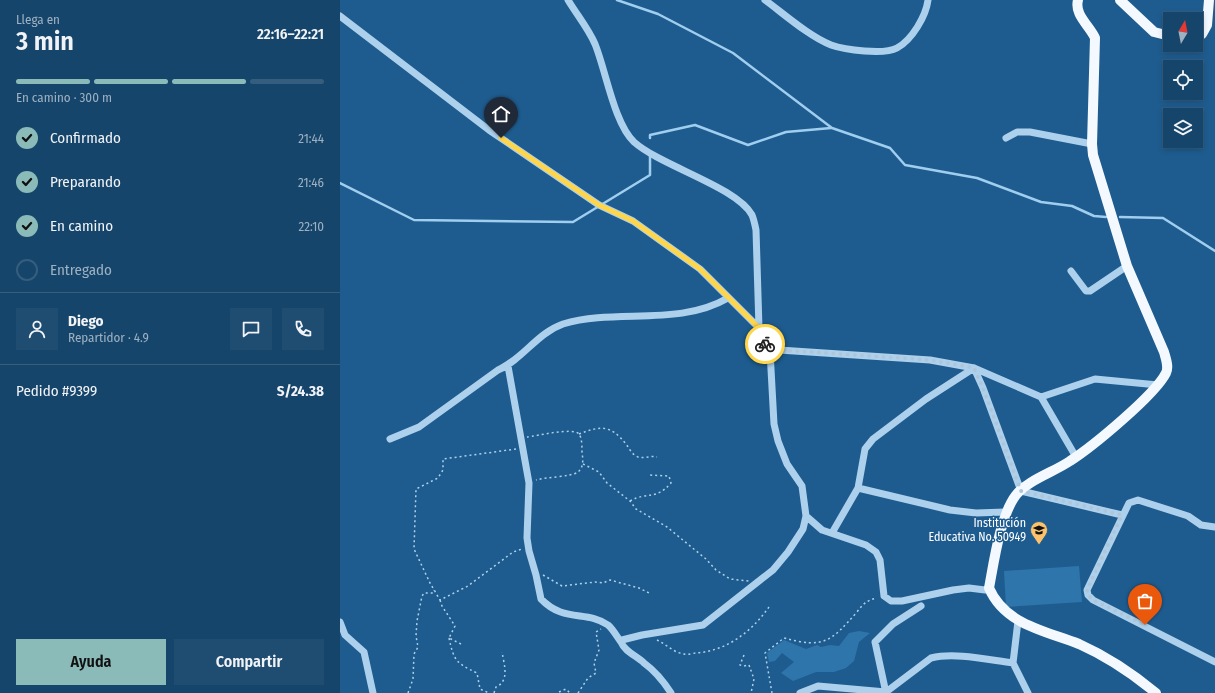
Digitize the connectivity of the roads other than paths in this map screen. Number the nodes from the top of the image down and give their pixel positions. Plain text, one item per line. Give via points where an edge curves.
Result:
1 (568, 0) edge
2 (765, 0) edge
3 (928, 0) edge
4 (1078, 0) edge
5 (1120, 0) edge
6 (1209, 0) edge
7 (340, 16) edge
8 (1203, 32) edge
9 (1163, 34) edge
10 (1006, 138) dead end
11 (1092, 144) junction
12 (1127, 266) junction
13 (1071, 271) dead end
14 (728, 298) junction
15 (759, 328) junction
16 (770, 351) junction
17 (508, 366) junction
18 (974, 368) junction
19 (1158, 385) junction
20 (1041, 397) junction
21 (390, 439) dead end
22 (1076, 457) junction
23 (858, 488) junction
24 (1021, 491) junction
25 (1006, 512) junction
26 (1122, 515) junction
27 (806, 516) junction
28 (1215, 527) edge
29 (832, 533) junction
30 (989, 588) junction
31 (921, 606) dead end
32 (1018, 621) junction
33 (340, 622) edge
34 (621, 642) junction
35 (1215, 662) edge
36 (1013, 663) junction
37 (886, 692) edge
38 (373, 693) edge
39 (671, 693) edge
40 (800, 693) edge
41 (1028, 693) edge
42 (1156, 693) edge

1 - 15 street via 594,42 614,103 629,136 673,166 741,203 752,216 756,230
2 - 3 street via 830,45 876,52 898,48 922,18
4 - 11 main road via 1081,16 1095,38
5 - 9 main road via 1154,32
6 - 8 main road via 1207,25
7 - 14 street via 496,134 599,205 633,221 700,269
10 - 11 street via 1018,132 1030,132
11 - 12 main road via 1100,180
12 - 13 street via 1090,292 1086,291
12 - 19 main road via 1166,358 1167,373
14 - 15 street
14 - 17 street via 680,314 583,319 561,325 537,340
15 - 16 street via 762,340
16 - 18 street via 930,360
16 - 27 street via 774,424 787,464 802,486
17 - 21 street via 498,370 419,427
17 - 34 street via 528,483 528,547 541,599 560,613 607,624
18 - 20 street
18 - 23 street via 926,399 868,444
18 - 24 street
19 - 20 street via 1095,379
19 - 22 main road
20 - 22 street
22 - 24 main road
23 - 25 street via 950,510 976,513
23 - 29 street
24 - 25 main road
24 - 26 street
25 - 30 main road
26 - 28 street via 1129,503 1138,500 1188,516 1201,525
26 - 35 street via 1088,584 1088,595 1093,600
27 - 29 street via 822,530
27 - 34 street via 803,529 774,570 703,625 625,638
29 - 30 street via 866,545 876,552 880,560 884,596 892,601 954,590
30 - 32 main road via 996,601
31 - 37 street via 894,624 875,642
32 - 36 street
32 - 42 main road via 1079,645 1113,662
33 - 38 street via 345,635 364,652
34 - 39 street via 623,647 644,663
36 - 37 street via 948,656 931,658
36 - 41 street
37 - 40 street via 818,686

